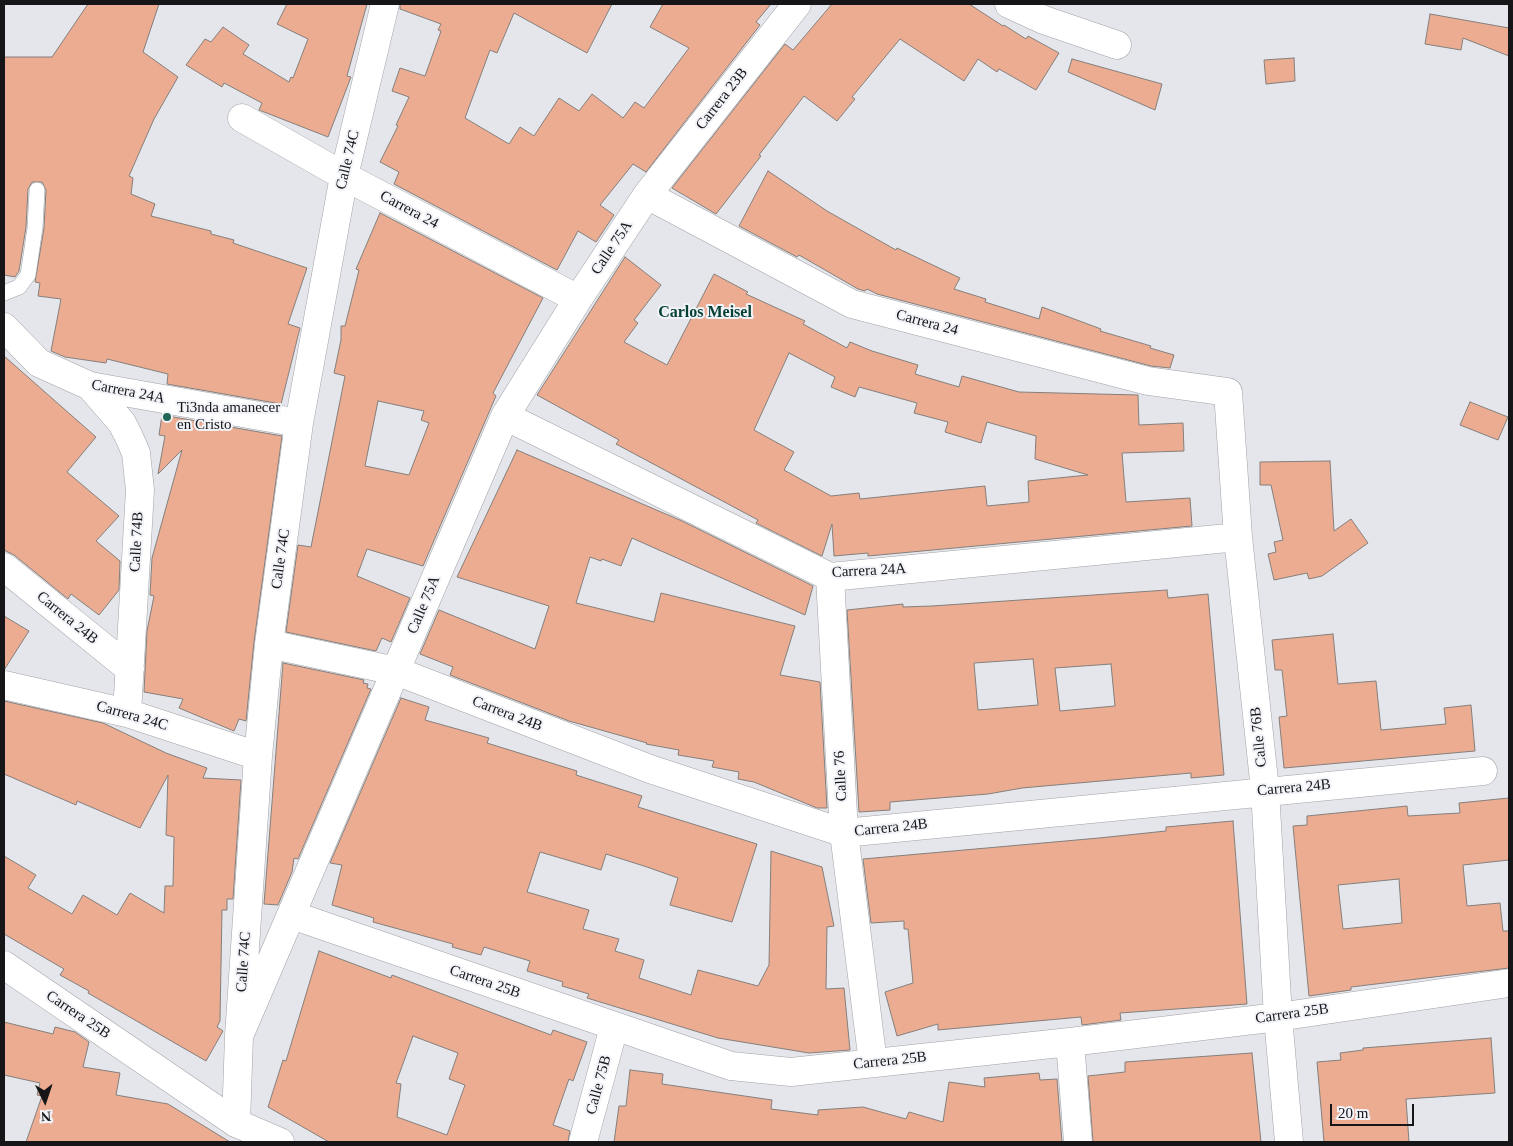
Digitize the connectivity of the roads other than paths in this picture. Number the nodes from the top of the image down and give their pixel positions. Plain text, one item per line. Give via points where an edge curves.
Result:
1 (385, 4) edge
2 (797, 4) edge
3 (1009, 4) edge
4 (1117, 45) dead end
5 (242, 118) dead end
6 (344, 176) junction
7 (37, 190) dead end
8 (647, 195) junction
9 (4, 293) edge
10 (578, 299) junction
11 (4, 327) edge
12 (90, 386) junction
13 (1228, 392) joint
14 (505, 416) junction
15 (299, 423) junction
16 (1238, 537) junction
17 (4, 567) edge
18 (830, 577) junction
19 (269, 644) junction
20 (130, 669) junction
21 (396, 671) junction
22 (4, 685) edge
23 (127, 713) junction
24 (258, 756) junction
25 (1483, 771) dead end
26 (1265, 790) junction
27 (844, 833) junction
28 (292, 915) junction
29 (4, 965) edge
30 (1509, 984) edge
31 (1278, 1017) junction
32 (614, 1027) junction
33 (239, 1036) junction
34 (1070, 1042) junction
35 (873, 1063) junction
36 (236, 1123) junction
37 (280, 1142) edge
38 (583, 1142) edge
39 (1078, 1142) edge
40 (1289, 1142) edge

1 - 6 street, Calle 74C
2 - 8 street, Carrera 23B
3 - 4 street via 1044,20
5 - 6 street, Carrera 24
6 - 10 street, Carrera 24
6 - 15 street, Calle 74C
7 - 9 lane via 28,275 19,287
8 - 10 street, Calle 75A
8 - 13 street, Carrera 24 via 852,304 1148,381
10 - 14 street, Calle 75A
11 - 12 street, Carrera 24A via 39,363
12 - 15 street, Carrera 24A
12 - 20 street, Calle 74B via 122,423 136,454 140,490
13 - 16 street, Calle 76B
14 - 18 street, Carrera 24A
14 - 21 street, Calle 75A
15 - 19 street, Calle 74C
16 - 18 street, Carrera 24A
16 - 26 street, Calle 76B
17 - 20 street, Carrera 24B
18 - 27 street, Calle 76
19 - 21 street, Carrera 24B
19 - 24 street, Calle 74C
20 - 23 street, Calle 74B
21 - 27 street, Carrera 24B via 650,769
21 - 28 street, Calle 75A
22 - 23 street, Carrera 24C
23 - 24 street, Carrera 24C
24 - 33 street, Calle 74C
25 - 26 street, Carrera 24B
26 - 27 street, Carrera 24B
26 - 31 street, Calle 76B
27 - 35 street, Calle 76
28 - 32 street, Carrera 25B
28 - 33 street, Calle 75A
29 - 36 street, Carrera 25B
30 - 31 street, Carrera 25B
31 - 34 street, Carrera 25B
31 - 40 street, Calle 76B
32 - 35 street, Carrera 25B via 731,1066 791,1072
32 - 38 street, Calle 75B
33 - 36 street, Calle 74C
34 - 35 street, Carrera 25B
34 - 39 street
36 - 37 street, Carrera 25B

